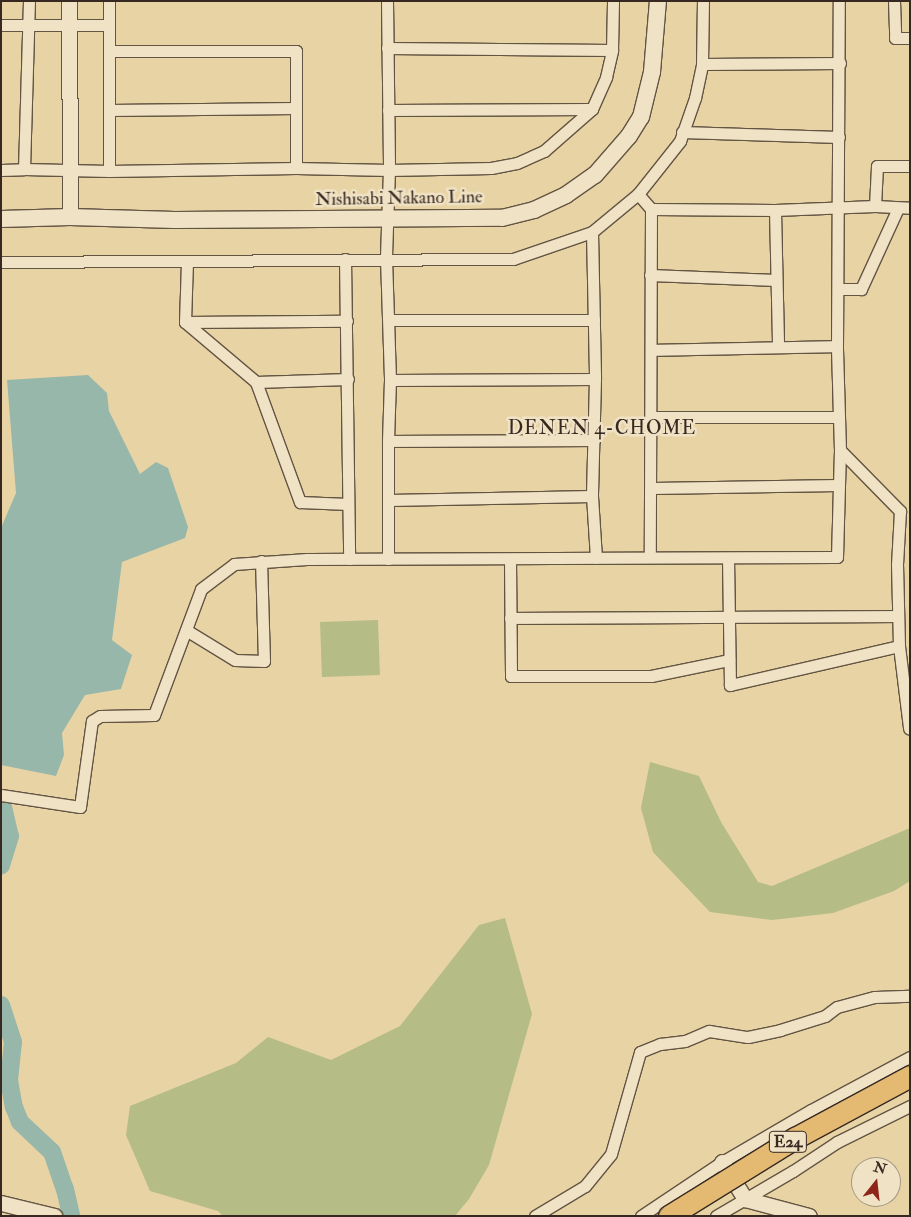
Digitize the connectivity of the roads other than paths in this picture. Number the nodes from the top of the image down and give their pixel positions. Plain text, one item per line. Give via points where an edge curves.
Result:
1 (29, 1) edge
2 (69, 1) edge
3 (109, 1) edge
4 (387, 1) edge
5 (613, 1) edge
6 (658, 1) edge
7 (703, 1) edge
8 (839, 1) edge
9 (894, 1) edge
10 (69, 24) junction
11 (1, 25) edge
12 (109, 25) junction
13 (29, 26) junction
14 (910, 38) edge
15 (387, 48) junction
16 (612, 50) junction
17 (110, 51) junction
18 (840, 63) junction
19 (702, 64) junction
20 (295, 108) junction
21 (592, 109) junction
22 (109, 110) junction
23 (388, 110) junction
24 (682, 132) junction
25 (839, 137) junction
26 (910, 166) edge
27 (296, 168) junction
28 (24, 169) junction
29 (1, 170) edge
30 (388, 170) junction
31 (69, 171) junction
32 (109, 171) junction
33 (638, 194) junction
34 (875, 206) junction
35 (840, 208) junction
36 (904, 208) edge
37 (651, 209) junction
38 (775, 210) junction
39 (70, 217) junction
40 (386, 218) junction
41 (1, 219) edge
42 (592, 232) junction
43 (386, 258) junction
44 (345, 259) junction
45 (187, 261) junction
46 (1, 262) edge
47 (650, 275) junction
48 (776, 280) junction
49 (838, 289) junction
50 (389, 320) junction
51 (594, 320) junction
52 (347, 321) junction
53 (185, 322) junction
54 (837, 346) junction
55 (778, 347) junction
56 (652, 350) junction
57 (595, 378) junction
58 (348, 379) junction
59 (390, 380) junction
60 (256, 382) junction
61 (652, 417) junction
62 (838, 417) junction
63 (594, 440) junction
64 (388, 441) junction
65 (840, 450) junction
66 (838, 485) junction
67 (652, 488) junction
68 (592, 496) junction
69 (389, 500) junction
70 (348, 504) junction
71 (650, 557) junction
72 (596, 558) junction
73 (728, 558) junction
74 (349, 559) junction
75 (388, 559) junction
76 (510, 559) junction
77 (261, 561) junction
78 (898, 616) junction
79 (510, 618) junction
80 (728, 618) junction
81 (186, 630) junction
82 (899, 646) junction
83 (729, 660) junction
84 (910, 728) edge
85 (1, 795) edge
86 (910, 996) edge
87 (910, 1057) edge
88 (910, 1076) edge
89 (910, 1106) edge
90 (722, 1162) junction
91 (745, 1199) junction
92 (1, 1203) edge
93 (54, 1216) edge
94 (535, 1216) edge
95 (641, 1216) edge
96 (669, 1216) edge
97 (716, 1216) edge
98 (809, 1216) edge

1 - 13 street
2 - 10 street
3 - 12 street
4 - 15 street
5 - 16 street
6 - 40 main road, Nishisabi Nakano Line via 652,72 641,117 595,175 558,199 534,210 502,218
7 - 19 street
8 - 18 street
9 - 14 street via 895,38
10 - 12 street
10 - 13 street
10 - 31 street
11 - 13 street
12 - 17 street
13 - 28 street
15 - 16 street
15 - 23 street
16 - 21 street via 606,77
17 - 20 street via 296,51
17 - 22 street
18 - 19 street
18 - 25 street
19 - 24 street via 695,98
20 - 22 street
20 - 27 street
21 - 23 street
21 - 30 street via 544,151 517,163 491,168
22 - 32 street
23 - 30 street
24 - 25 street
24 - 33 street via 680,141
25 - 35 street
26 - 34 street via 877,166
27 - 30 street
27 - 32 street
28 - 29 street
28 - 31 street
30 - 40 street
31 - 32 street
31 - 39 street
33 - 37 street
33 - 42 street
34 - 35 street
34 - 36 street
35 - 38 street
35 - 49 street
36 - 49 street via 861,289
37 - 38 street
37 - 47 street
38 - 48 street
39 - 40 main road, Nishisabi Nakano Line via 175,220
39 - 41 main road, Nishisabi Nakano Line
40 - 43 street
42 - 43 street via 513,259
42 - 51 street
43 - 44 street
43 - 50 street
44 - 45 street
44 - 52 street
45 - 46 street
45 - 53 street
47 - 48 street
47 - 56 street
48 - 55 street
49 - 54 street
50 - 51 street
50 - 59 street
51 - 57 street
52 - 53 street
52 - 58 street
53 - 60 street
54 - 55 street
54 - 62 street
55 - 56 street
56 - 61 street
57 - 59 street
57 - 63 street
58 - 60 street
58 - 70 street
59 - 64 street
60 - 70 street via 300,502
61 - 62 street
61 - 67 street
62 - 65 street
63 - 64 street
63 - 68 street
64 - 69 street
65 - 66 street
65 - 78 street via 900,511 896,564
66 - 67 street
66 - 73 street via 837,557
67 - 71 street
68 - 69 street
68 - 72 street
69 - 75 street
70 - 74 street
71 - 72 street
71 - 73 street
72 - 76 street
73 - 80 street
74 - 75 street
74 - 77 street
75 - 76 street
76 - 79 street
77 - 81 street via 234,564 201,590
77 - 81 street via 264,661 235,660
78 - 80 street
78 - 82 street
79 - 80 street
79 - 83 street via 511,676 651,676
80 - 83 street
81 - 85 street via 154,715 100,716 92,721 80,807
82 - 83 street via 730,685
82 - 84 street
86 - 94 street via 875,997 836,1007 816,1019 748,1037 709,1031 640,1052 611,1154 585,1186
87 - 90 street
88 - 96 highway, E24, bridge via 795,1138
89 - 91 street via 837,1142
90 - 91 street
90 - 95 street
91 - 97 street
91 - 98 street
92 - 93 street

